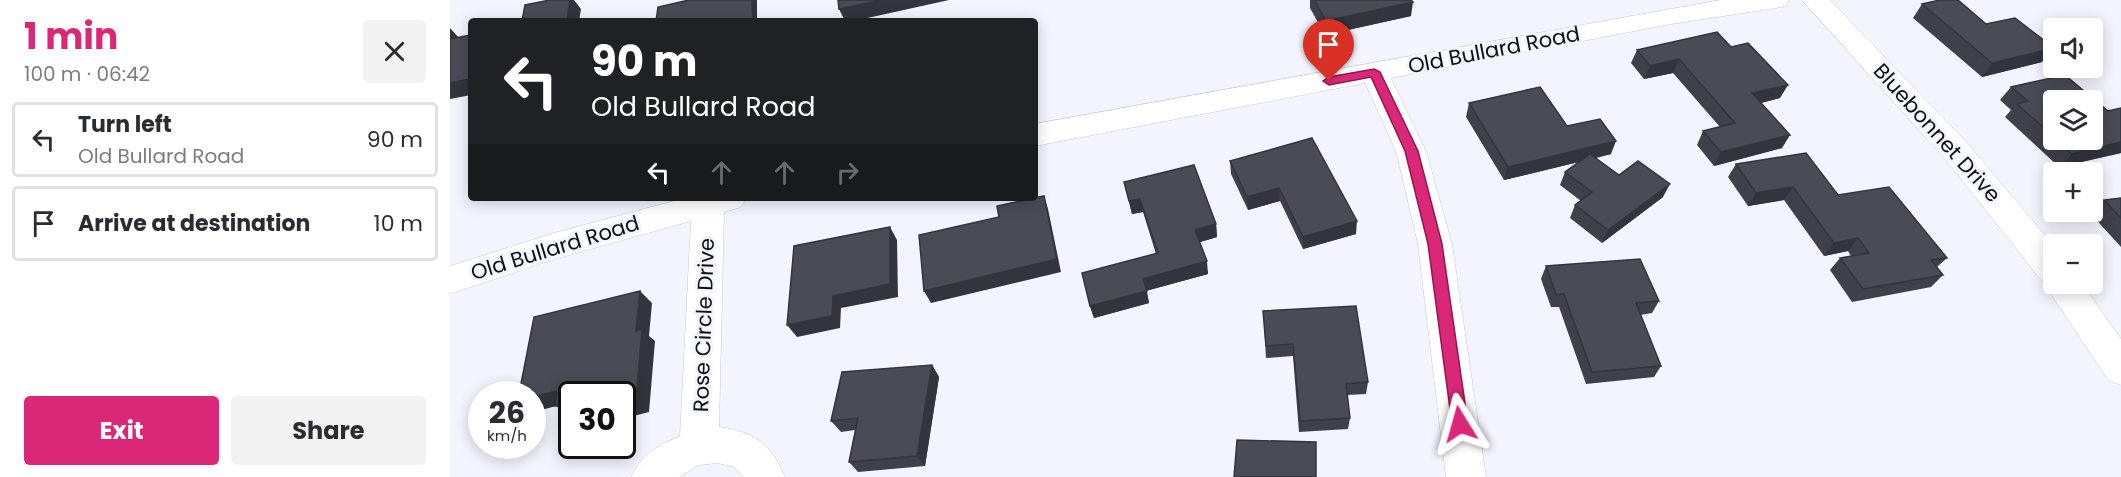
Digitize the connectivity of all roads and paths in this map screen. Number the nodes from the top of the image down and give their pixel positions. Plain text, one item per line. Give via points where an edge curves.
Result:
1 (1776, 0) edge
2 (1815, 0) edge
3 (1664, 8) edge
4 (1374, 72) junction
5 (1038, 134) edge
6 (719, 201) edge
7 (2043, 258) edge
8 (450, 280) edge
9 (2069, 294) edge
10 (2121, 369) edge
11 (699, 447) junction
12 (651, 477) edge
13 (765, 477) edge
14 (1466, 477) edge

1 - 3 street, Old Bullard Road
2 - 7 street, Bluebonnet Drive via 1957,152
3 - 4 street, Old Bullard Road
4 - 5 street, Old Bullard Road
4 - 14 street via 1411,151 1435,244
6 - 8 street, Old Bullard Road via 554,246
6 - 11 street, Rose Circle Drive
9 - 10 street
11 - 12 street via 660,467
11 - 13 street via 722,445 749,453

